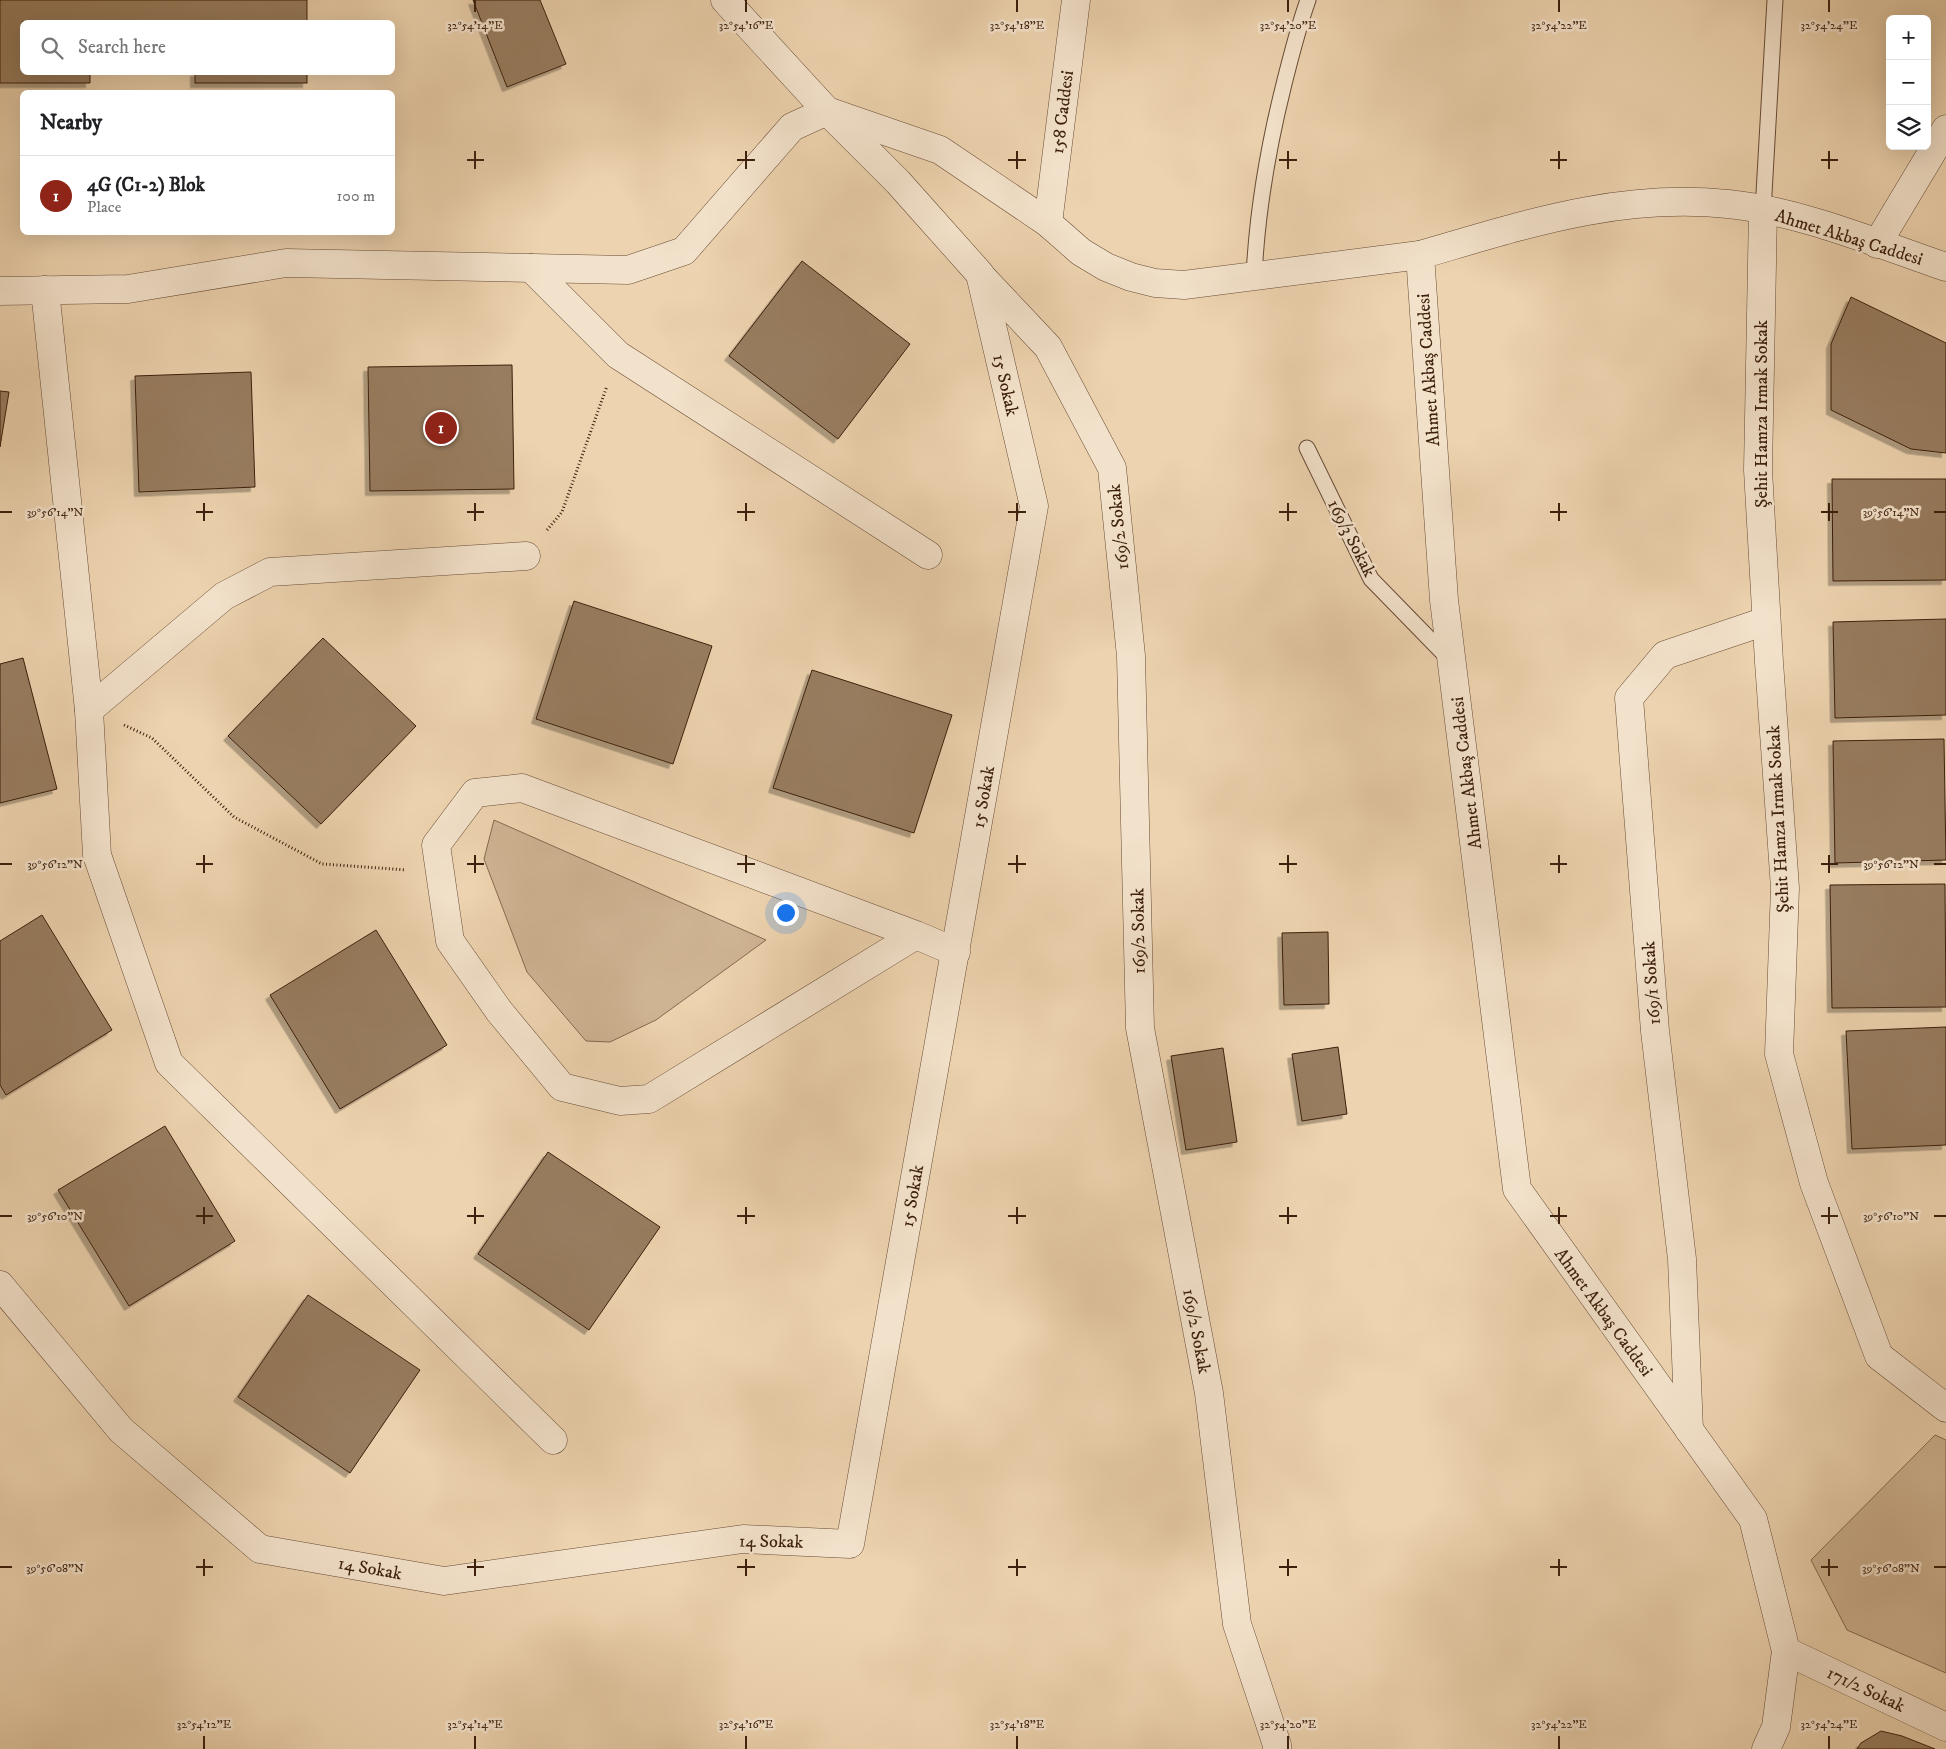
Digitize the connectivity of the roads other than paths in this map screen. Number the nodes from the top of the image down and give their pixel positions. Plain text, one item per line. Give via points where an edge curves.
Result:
1 (725, 0) edge
2 (1076, 0) edge
3 (1308, 0) edge
4 (1775, 0) edge
5 (827, 111) junction
6 (1946, 129) edge
7 (1763, 211) junction
8 (1048, 223) junction
9 (1877, 244) junction
10 (1420, 255) junction
11 (1946, 267) edge
12 (531, 268) junction
13 (980, 274) junction
14 (1254, 276) junction
15 (45, 290) junction
16 (0, 291) edge
17 (1306, 448) dead end
18 (928, 554) dead end
19 (526, 556) road end
20 (1766, 621) junction
21 (1452, 663) junction
22 (89, 710) junction
23 (916, 935) junction
24 (956, 952) junction
25 (0, 1285) edge
26 (1946, 1408) edge
27 (1689, 1430) junction
28 (553, 1440) dead end
29 (850, 1544) joint
30 (1786, 1651) junction
31 (1946, 1727) edge
32 (1277, 1749) edge
33 (1766, 1749) edge

1 - 5 street, 15 Sokak
2 - 8 street, 158 Caddesi
3 - 14 lane via 1270,141 1259,206
4 - 7 lane
5 - 8 street via 940,150
5 - 12 street via 792,127 684,251 628,270
5 - 13 street, 15 Sokak via 898,182
6 - 9 street
7 - 9 street, Ahmet Akbaş Caddesi via 1818,223
7 - 10 street, Ahmet Akbaş Caddesi via 1729,204 1632,204 1539,220
7 - 20 street, Şehit Hamza Irmak Sokak via 1758,470
8 - 14 street via 1081,252 1131,277 1184,285
9 - 11 street, Ahmet Akbaş Caddesi
10 - 14 street
10 - 21 street, Ahmet Akbaş Caddesi via 1444,600
12 - 15 street via 286,263 128,289
12 - 18 street via 618,355
13 - 24 street, 15 Sokak via 1034,506
13 - 32 street, 169/2 Sokak via 1048,347 1112,468 1132,656 1140,1028 1208,1393 1237,1624
15 - 16 street
15 - 22 street
17 - 21 lane, 169/3 Sokak via 1371,579
19 - 22 street via 270,572 224,596
20 - 26 street, Şehit Hamza Irmak Sokak via 1785,888 1779,1054 1814,1183 1879,1356
20 - 27 street, 169/1 Sokak via 1665,655 1629,698 1655,1031 1682,1259
21 - 27 street, Ahmet Akbaş Caddesi via 1517,1189
22 - 28 street via 96,855 169,1063
23 - 23 street via 522,788 475,793 436,845 450,941 499,1010 562,1086 620,1101 649,1099
23 - 24 street
24 - 29 street, 15 Sokak
25 - 29 street, 14 Sokak via 121,1430 260,1550 444,1581 744,1539
27 - 30 street, Ahmet Akbaş Caddesi via 1753,1519
30 - 31 street, 171/2 Sokak
30 - 33 street, Ahmet Akbaş Caddesi via 1776,1727

